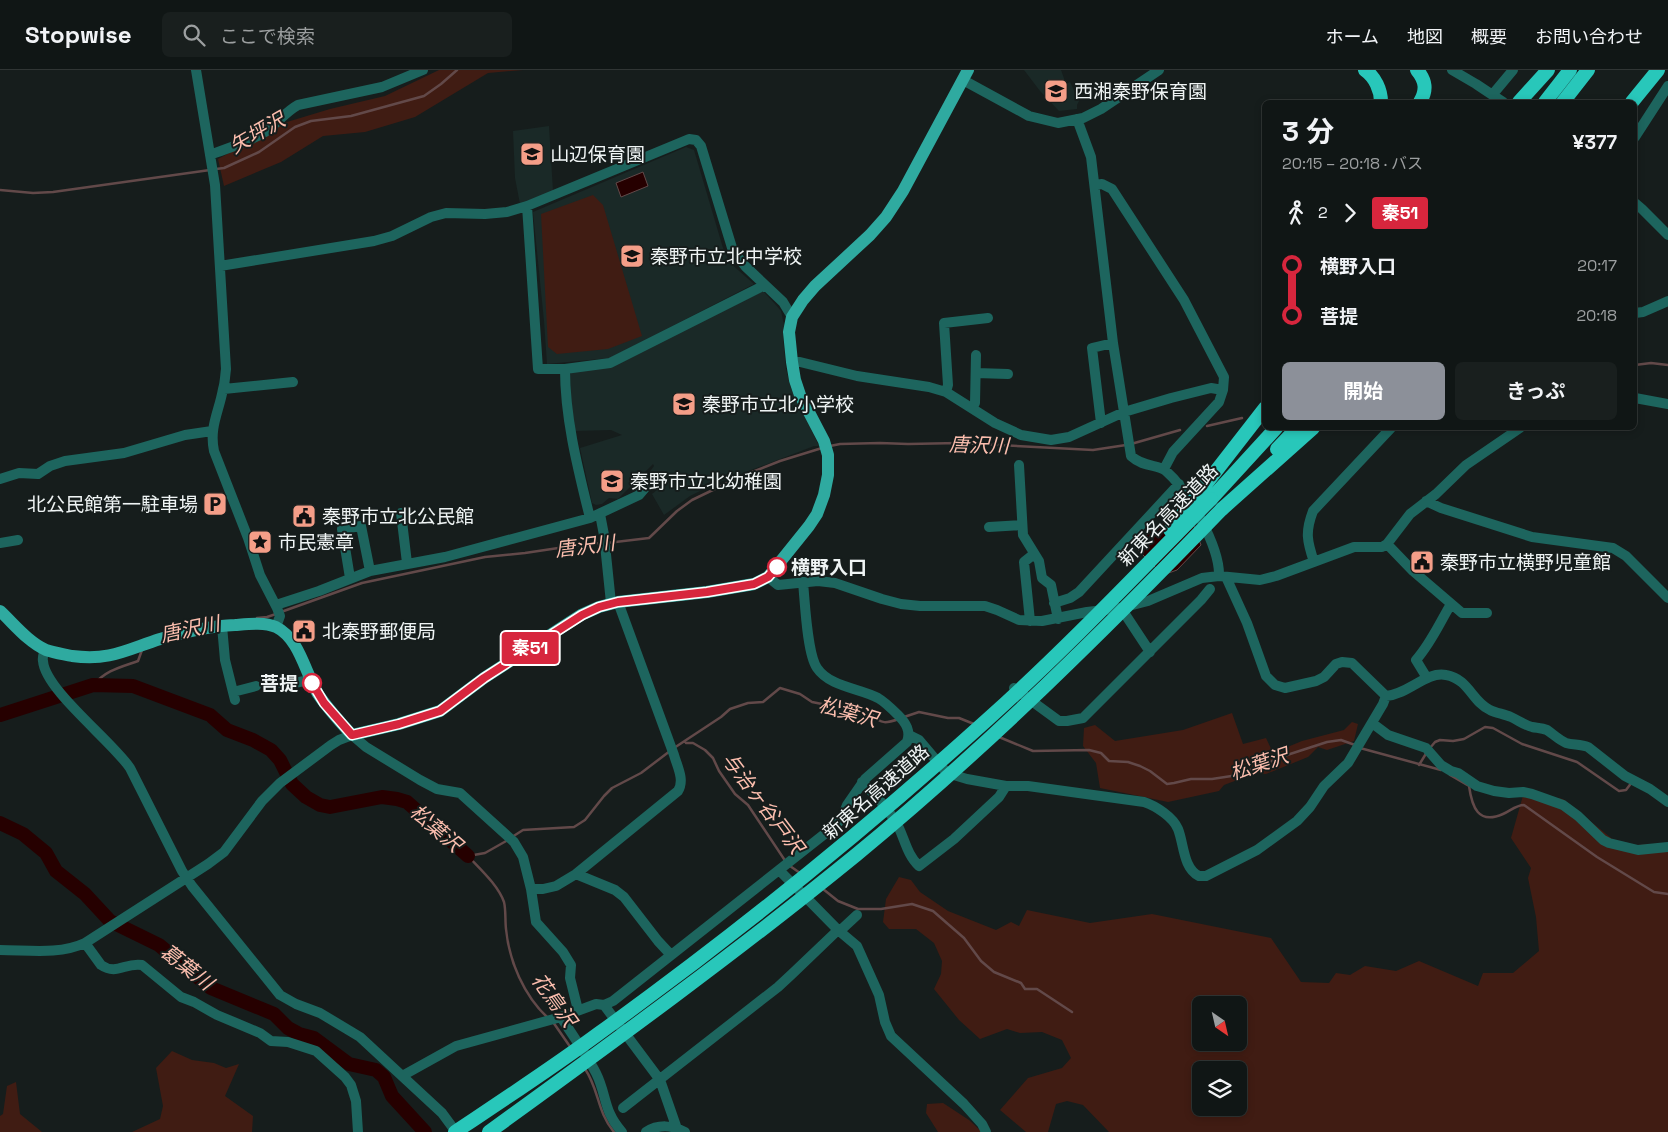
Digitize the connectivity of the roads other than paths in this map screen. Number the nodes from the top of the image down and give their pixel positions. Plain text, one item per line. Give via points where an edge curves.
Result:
1 (196, 70) edge
2 (424, 70) edge
3 (1159, 70) edge
4 (1364, 70) edge
5 (1417, 70) edge
6 (1452, 70) edge
7 (1513, 70) edge
8 (1548, 70) edge
9 (1570, 70) edge
10 (1588, 70) edge
11 (1658, 70) edge
12 (966, 75) edge
13 (1668, 86) edge
14 (1493, 94) junction
15 (1381, 100) edge
16 (1421, 100) edge
17 (1500, 100) edge
18 (1521, 100) edge
19 (1547, 100) edge
20 (1566, 100) edge
21 (1634, 100) edge
22 (1077, 120) junction
23 (1637, 134) edge
24 (210, 155) junction
25 (1095, 184) junction
26 (1637, 205) edge
27 (527, 206) junction
28 (1668, 235) edge
29 (220, 266) junction
30 (765, 285) junction
31 (1668, 301) edge
32 (1637, 313) edge
33 (792, 317) junction
34 (988, 318) dead end
35 (1113, 343) junction
36 (976, 355) dead end
37 (792, 362) junction
38 (565, 369) junction
39 (976, 373) junction
40 (1008, 374) dead end
41 (293, 382) dead end
42 (224, 389) junction
43 (1222, 390) junction
44 (946, 392) junction
45 (1637, 398) edge
46 (1668, 404) edge
47 (972, 408) junction
48 (1124, 412) junction
49 (1262, 412) edge
50 (1101, 422) junction
51 (1274, 430) edge
52 (1295, 430) edge
53 (1311, 430) edge
54 (1388, 430) edge
55 (1517, 430) edge
56 (212, 431) junction
57 (1019, 466) dead end
58 (1164, 469) junction
59 (0, 479) edge
60 (650, 482) dead end
61 (1179, 484) junction
62 (1207, 494) junction
63 (1426, 501) junction
64 (1222, 509) junction
65 (401, 513) dead end
66 (600, 514) junction
67 (590, 518) junction
68 (1022, 525) junction
69 (988, 527) dead end
70 (18, 540) dead end
71 (0, 543) edge
72 (1387, 544) junction
73 (1034, 554) junction
74 (1314, 562) junction
75 (407, 563) junction
76 (370, 571) junction
77 (768, 577) junction
78 (1223, 577) junction
79 (350, 578) junction
80 (803, 582) junction
81 (1210, 589) dead end
82 (1668, 598) edge
83 (615, 602) junction
84 (1054, 603) junction
85 (1451, 604) junction
86 (1121, 608) junction
87 (0, 610) edge
88 (1487, 613) dead end
89 (277, 614) junction
90 (1058, 619) junction
91 (1030, 621) junction
92 (222, 626) junction
93 (45, 649) junction
94 (1150, 652) junction
95 (1427, 678) junction
96 (310, 680) junction
97 (283, 685) dead end
98 (256, 686) dead end
99 (1014, 688) dead end
100 (1386, 696) junction
101 (1372, 723) junction
102 (352, 735) junction
103 (909, 735) junction
104 (862, 782) junction
105 (1006, 786) junction
106 (1668, 802) edge
107 (1668, 847) edge
108 (781, 868) junction
109 (576, 874) junction
110 (187, 878) junction
111 (531, 889) junction
112 (857, 915) dead end
113 (838, 930) junction
114 (85, 943) junction
115 (0, 950) edge
116 (671, 955) junction
117 (604, 1004) junction
118 (578, 1010) junction
119 (554, 1019) junction
120 (402, 1076) junction
121 (660, 1080) junction
122 (623, 1108) dead end
123 (681, 1129) edge
124 (358, 1132) edge
125 (455, 1132) edge
126 (489, 1132) edge
127 (622, 1132) edge
128 (646, 1132) edge
129 (986, 1132) edge

1 - 24 street
2 - 24 street via 382,87 298,105 267,131
3 - 22 street via 1101,109
4 - 15 highway via 1377,84
5 - 16 highway via 1426,84
6 - 14 street
7 - 14 street
8 - 18 highway
9 - 19 highway
10 - 20 highway
11 - 21 highway
12 - 22 street via 1029,116 1058,123
12 - 33 main road via 886,217 815,286
13 - 23 street
14 - 17 street
22 - 25 street via 1091,158
24 - 29 street via 218,205
25 - 35 street
25 - 43 street via 1112,189 1184,300 1224,377
26 - 28 street
27 - 29 street via 485,214 446,213 374,241
27 - 30 street via 689,139 696,140 701,146 733,251
27 - 38 street via 538,370
29 - 42 street via 226,370
30 - 33 street via 783,302
30 - 38 street via 610,363
31 - 32 street
33 - 37 main road via 789,332
34 - 44 street via 944,323
35 - 48 street
35 - 50 street via 1092,348
36 - 39 street
37 - 44 street
37 - 77 main road via 800,395 824,441 828,475 817,514
38 - 67 street via 569,421
39 - 40 street
39 - 47 street
41 - 42 street
42 - 56 street
43 - 48 street via 1211,388
43 - 58 street via 1219,402 1173,452
44 - 47 street
45 - 46 street
47 - 50 street via 995,424 1021,435 1051,440 1069,437
48 - 50 street
48 - 58 street via 1132,456 1138,463
49 - 62 highway
51 - 62 highway, 新東名高速道路
52 - 64 highway, 新東名高速道路
53 - 64 highway
54 - 74 street via 1313,510 1307,541
55 - 63 street via 1466,465
56 - 59 street via 185,435 124,453 65,461 38,474
56 - 89 street via 214,451
57 - 68 street
58 - 61 street
60 - 66 street via 639,495
61 - 78 street via 1210,538
61 - 84 street via 1080,592
62 - 125 highway, 新東名高速道路, bridge via 1128,583 1052,659 847,842 598,1034
63 - 72 street via 1410,514
63 - 82 street via 1532,537 1613,548 1626,556
64 - 126 highway, 新東名高速道路, bridge via 1062,670 858,853 613,1043
65 - 75 street
66 - 67 street
66 - 83 street
67 - 75 street
68 - 69 street
68 - 73 street via 1023,535
70 - 71 street
72 - 74 street via 1382,547 1354,547
72 - 85 street
73 - 84 street via 1042,578 1051,586
73 - 91 street via 1024,562
74 - 78 street via 1260,580
75 - 76 street
76 - 79 street
76 - 79 street via 361,526 342,529
77 - 80 street via 778,585
77 - 83 main road via 754,584 707,592
78 - 86 street via 1202,578 1148,601
78 - 100 street via 1247,623 1266,676 1276,685 1285,688 1316,681 1336,664 1352,663
79 - 89 street
80 - 91 street via 834,583 882,599 920,606 985,606 1019,620
80 - 103 street via 811,654 817,668 831,680 880,699 902,720
81 - 94 street
83 - 102 main road via 582,615 484,678 440,711
83 - 109 street via 682,783 678,791
84 - 90 street
85 - 88 street via 1462,613
85 - 95 street via 1427,648 1416,660
86 - 90 street
86 - 94 street
87 - 93 main road
89 - 92 main road via 264,624
89 - 96 main road
90 - 91 street
92 - 93 main road via 192,631 102,657 59,654
92 - 98 street via 225,660 234,696
93 - 110 street via 42,659 53,683 130,768
94 - 99 street via 1083,718 1059,720
95 - 100 street via 1412,688
95 - 106 street via 1440,674 1457,679 1468,686 1490,711 1545,729 1566,742 1588,747 1604,762
96 - 97 street
96 - 102 main road via 324,703
100 - 101 street
101 - 105 street via 1348,763 1324,786 1297,821 1257,850 1206,876 1195,874 1188,863 1178,829 1151,804 1028,786
101 - 107 street via 1388,735 1428,750 1441,765 1477,786 1509,793 1523,792 1563,805 1609,843 1638,850
102 - 110 street via 331,745 284,780 262,801 224,852
102 - 111 street via 420,780 437,789 460,793 514,842 523,856
103 - 104 street via 907,742
103 - 105 street via 919,740 947,772
104 - 105 street via 889,812 919,866 954,839 999,797
104 - 108 street via 836,825
108 - 113 street
108 - 116 street
109 - 111 street via 556,886
109 - 116 street via 624,897
110 - 114 street
110 - 120 street via 280,995 320,1013 360,1037
111 - 118 street via 536,922 571,965 570,978
112 - 113 street
113 - 121 street via 792,974
113 - 129 street via 857,946 879,995 891,1036 964,1104
114 - 115 street via 60,950
114 - 124 street via 104,968 112,970 142,965 181,997 217,1015 260,1032 271,1041 288,1042 316,1051 351,1085 356,1101
116 - 117 street via 624,993
117 - 118 street
117 - 121 street
118 - 119 street
119 - 120 street via 456,1046
119 - 127 street via 596,1074 607,1110
120 - 125 street via 442,1113
121 - 122 street
121 - 123 street
123 - 128 street via 652,1128

